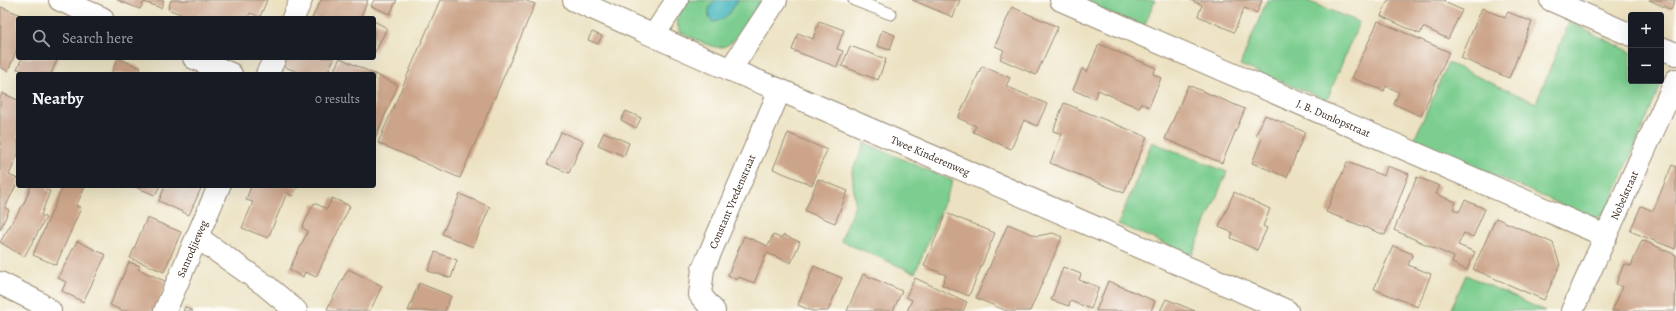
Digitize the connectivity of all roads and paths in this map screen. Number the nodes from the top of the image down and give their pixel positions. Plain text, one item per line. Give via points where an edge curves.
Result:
1 (60, 0) edge
2 (302, 0) edge
3 (574, 0) edge
4 (677, 0) edge
5 (776, 0) edge
6 (854, 0) edge
7 (1060, 0) edge
8 (1551, 0) edge
9 (891, 14) dead end
10 (97, 16) edge
11 (294, 16) edge
12 (1628, 34) edge
13 (654, 35) junction
14 (1664, 49) edge
15 (1676, 54) edge
16 (199, 60) edge
17 (274, 60) edge
18 (730, 70) junction
19 (227, 72) edge
20 (268, 72) edge
21 (1676, 80) edge
22 (780, 90) junction
23 (218, 188) edge
24 (1606, 236) junction
25 (196, 238) junction
26 (0, 283) edge
27 (50, 311) edge
28 (165, 311) edge
29 (296, 311) edge
30 (714, 311) edge
31 (1287, 311) edge
32 (1572, 311) edge

1 - 10 street
2 - 11 street
3 - 13 street, Twee Kinderenweg
4 - 13 street
5 - 18 street
6 - 9 lane
7 - 24 street, J. B. Dunlopstraat
8 - 12 street
13 - 18 street, Twee Kinderenweg
14 - 15 street
16 - 19 street
17 - 20 street
18 - 22 street, Twee Kinderenweg
21 - 24 street, Nobelstraat
22 - 30 street, Constant Vredenstraat via 703,269 700,295
22 - 31 street, Twee Kinderenweg
23 - 25 street, Sanrodjieweg
24 - 32 street, Nobelstraat
25 - 28 street, Sanrodjieweg
25 - 29 street via 265,285
26 - 27 street

